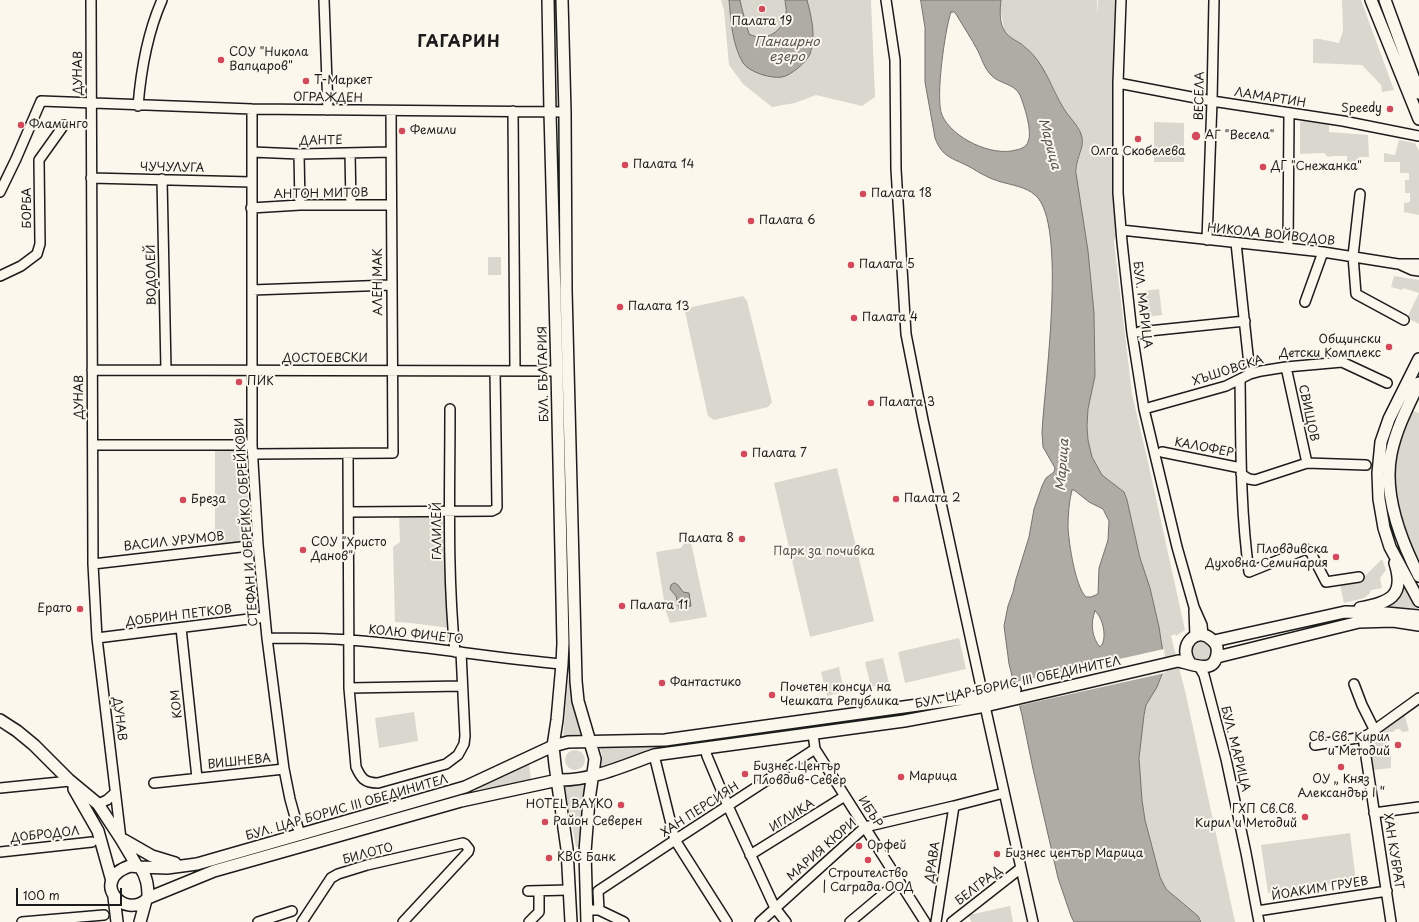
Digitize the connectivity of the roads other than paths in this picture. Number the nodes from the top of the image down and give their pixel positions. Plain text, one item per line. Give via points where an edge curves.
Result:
1 (91, 0) edge
2 (162, 0) edge
3 (324, 0) edge
4 (548, 0) edge
5 (562, 0) edge
6 (886, 0) edge
7 (1120, 0) edge
8 (1214, 0) edge
9 (1371, 0) edge
10 (1385, 0) edge
11 (1118, 83) junction
12 (1419, 93) edge
13 (1212, 101) junction
14 (91, 104) junction
15 (138, 106) junction
16 (252, 109) junction
17 (328, 110) junction
18 (391, 111) junction
19 (513, 111) junction
20 (550, 112) junction
21 (565, 112) junction
22 (1289, 113) junction
23 (1419, 119) edge
24 (64, 125) dead end
25 (1419, 136) edge
26 (252, 152) junction
27 (391, 152) junction
28 (350, 153) junction
29 (299, 154) junction
30 (91, 178) junction
31 (162, 179) junction
32 (251, 182) junction
33 (0, 192) edge
34 (1360, 194) dead end
35 (351, 204) junction
36 (300, 205) junction
37 (391, 205) junction
38 (251, 208) junction
39 (1121, 230) junction
40 (1207, 240) junction
41 (1236, 243) junction
42 (1288, 248) junction
43 (1323, 252) junction
44 (1353, 256) junction
45 (1398, 264) junction
46 (1419, 264) edge
47 (1419, 271) edge
48 (0, 276) edge
49 (391, 285) junction
50 (252, 290) junction
51 (1305, 302) dead end
52 (1404, 320) dead end
53 (1245, 321) junction
54 (1139, 332) dead end
55 (1419, 359) edge
56 (1286, 367) junction
57 (92, 370) junction
58 (166, 370) junction
59 (515, 370) junction
60 (252, 371) junction
61 (495, 371) junction
62 (557, 371) junction
63 (392, 372) junction
64 (1250, 374) junction
65 (1240, 379) junction
66 (1387, 383) dead end
67 (1419, 383) edge
68 (450, 409) dead end
69 (1144, 409) junction
70 (93, 445) junction
71 (253, 450) junction
72 (1162, 452) dead end
73 (348, 454) junction
74 (1307, 463) junction
75 (1366, 465) dead end
76 (1241, 471) junction
77 (450, 510) junction
78 (349, 512) junction
79 (258, 545) junction
80 (1390, 547) junction
81 (93, 564) junction
82 (1419, 576) edge
83 (1359, 577) dead end
84 (1419, 602) edge
85 (1345, 612) junction
86 (1419, 616) edge
87 (264, 617) junction
88 (1419, 625) edge
89 (181, 628) junction
90 (1199, 636) junction
91 (97, 638) junction
92 (267, 638) junction
93 (348, 640) junction
94 (1214, 641) junction
95 (1186, 647) junction
96 (458, 652) junction
97 (1177, 657) junction
98 (1217, 657) junction
99 (562, 664) junction
100 (1201, 668) junction
101 (1354, 684) dead end
102 (462, 686) junction
103 (349, 688) junction
104 (1419, 698) edge
105 (984, 701) junction
106 (0, 720) edge
107 (1374, 730) junction
108 (813, 734) junction
109 (1363, 737) junction
110 (589, 741) junction
111 (1316, 745) dead end
112 (553, 746) junction
113 (705, 748) junction
114 (815, 749) junction
115 (654, 755) junction
116 (284, 769) junction
117 (592, 776) junction
118 (197, 778) junction
119 (70, 780) junction
120 (558, 780) junction
121 (154, 783) dead end
122 (0, 788) edge
123 (115, 793) junction
124 (1004, 793) junction
125 (845, 796) junction
126 (98, 804) junction
127 (728, 806) junction
128 (954, 806) junction
129 (1419, 807) edge
130 (1374, 813) junction
131 (865, 827) junction
132 (300, 835) junction
133 (121, 839) junction
134 (675, 840) junction
135 (92, 842) dead end
136 (0, 852) edge
137 (750, 855) junction
138 (139, 866) junction
139 (191, 866) junction
140 (1021, 868) junction
141 (112, 881) junction
142 (899, 881) junction
143 (570, 890) junction
144 (528, 891) dead end
145 (539, 891) junction
146 (1387, 891) junction
147 (114, 897) junction
148 (147, 899) junction
149 (775, 908) junction
150 (587, 910) junction
151 (599, 910) junction
152 (292, 911) dead end
153 (1257, 911) junction
154 (538, 912) junction
155 (104, 915) dead end
156 (22, 922) edge
157 (117, 922) edge
158 (140, 922) edge
159 (258, 922) edge
160 (302, 922) edge
161 (403, 922) edge
162 (529, 922) edge
163 (539, 922) edge
164 (571, 922) edge
165 (588, 922) edge
166 (624, 922) edge
167 (727, 922) edge
168 (760, 922) edge
169 (786, 922) edge
170 (850, 922) edge
171 (925, 922) edge
172 (936, 922) edge
173 (952, 922) edge
174 (1033, 922) edge
175 (1259, 922) edge
176 (1391, 922) edge

1 - 14 street, ДУНАВ
2 - 15 street via 154,18 144,57
3 - 17 street
4 - 20 main road, БУЛ. БЪЛГАРИЯ
5 - 21 main road
6 - 105 street via 895,60 896,169 906,334
7 - 11 street, БУЛ. МАРИЦА
8 - 13 street, ВЕСЕЛА
9 - 23 main road
10 - 12 main road
11 - 13 street, ЛАМАРТИН
11 - 39 street, БУЛ. МАРИЦА via 1118,193
13 - 22 street, ЛАМАРТИН
13 - 40 street, ВЕСЕЛА
14 - 15 street, ОГРАЖДЕН
14 - 30 street, ДУНАВ
14 - 33 street via 41,102
15 - 16 street, ОГРАЖДЕН
16 - 17 street, ОГРАЖДЕН
16 - 26 street, СТЕФАН И ОБРЕЙКО ОБРЕЙКОВИ
17 - 18 street, ОГРАЖДЕН
18 - 19 street, ОГРАЖДЕН
18 - 27 street, АЛЕН МАК
19 - 20 street, ОГРАЖДЕН
19 - 59 street
20 - 21 street, ОГРАЖДЕН
20 - 62 main road, БУЛ. БЪЛГАРИЯ
21 - 110 main road via 566,290 576,681 578,701
22 - 25 street, ЛАМАРТИН
22 - 42 street
24 - 48 street, БОРБА via 39,160 40,244 37,254 21,266
26 - 29 street, ДАНТЕ
26 - 32 street, СТЕФАН И ОБРЕЙКО ОБРЕЙКОВИ
27 - 28 street, ДАНТЕ
27 - 37 street, АЛЕН МАК
28 - 29 street, ДАНТЕ
28 - 35 street
29 - 36 street
30 - 31 street, ЧУЧУЛУГА
30 - 57 street, ДУНАВ
31 - 32 street, ЧУЧУЛУГА
31 - 58 street, ВОДОЛЕЙ
32 - 38 street, СТЕФАН И ОБРЕЙКО ОБРЕЙКОВИ
34 - 44 street
35 - 36 street, АНТОН МИТОВ
35 - 37 street, АНТОН МИТОВ
36 - 38 street, АНТОН МИТОВ
37 - 49 street, АЛЕН МАК
38 - 50 street, СТЕФАН И ОБРЕЙКО ОБРЕЙКОВИ
39 - 40 street, НИКОЛА ВОЙВОДОВ
39 - 69 street, БУЛ. МАРИЦА via 1132,333
40 - 41 street, НИКОЛА ВОЙВОДОВ
41 - 42 street, НИКОЛА ВОЙВОДОВ
41 - 53 street
42 - 43 street, НИКОЛА ВОЙВОДОВ
43 - 44 street, НИКОЛА ВОЙВОДОВ
43 - 51 street
44 - 45 street, НИКОЛА ВОЙВОДОВ
44 - 52 street via 1356,294
45 - 46 street, НИКОЛА ВОЙВОДОВ
45 - 47 street
49 - 50 street
49 - 63 street, АЛЕН МАК
50 - 60 street, СТЕФАН И ОБРЕЙКО ОБРЕЙКОВИ
53 - 54 street
53 - 64 street
55 - 80 main road via 1392,413 1382,442 1378,473 1379,499
56 - 64 street, ХЪШОВСКА
56 - 66 street, ХЪШОВСКА via 1342,362
56 - 74 street, СВИЩОВ
57 - 58 street, ДОСТОЕВСКИ
57 - 70 street, ДУНАВ
58 - 60 street, ДОСТОЕВСКИ
59 - 61 street, ДОСТОЕВСКИ
59 - 62 street, ДОСТОЕВСКИ
60 - 63 street, ДОСТОЕВСКИ
60 - 71 street, СТЕФАН И ОБРЕЙКО ОБРЕЙКОВИ
61 - 63 street, ДОСТОЕВСКИ
61 - 77 street via 497,507 492,511
62 - 99 main road, БУЛ. БЪЛГАРИЯ
63 - 73 street, АЛЕН МАК via 393,453
64 - 65 street, ХЪШОВСКА
65 - 69 street, ХЪШОВСКА via 1226,386
65 - 76 street
67 - 82 main road via 1402,417 1391,454 1389,474 1390,498 1403,540
68 - 77 street, ГАЛИЛЕЙ
69 - 90 street, БУЛ. МАРИЦА
70 - 71 street
70 - 81 street, ДУНАВ
71 - 73 street
71 - 79 street, СТЕФАН И ОБРЕЙКО ОБРЕЙКОВИ
72 - 76 street, КАЛОФЕР
73 - 78 street
74 - 75 street, КАЛОФЕР
74 - 76 street, КАЛОФЕР via 1255,480 1249,479
76 - 83 street via 1248,572 1306,549 1311,553 1326,582
77 - 78 street
77 - 96 street, ГАЛИЛЕЙ via 452,626
78 - 93 street
79 - 81 street, ВАСИЛ УРУМОВ
79 - 87 street, СТЕФАН И ОБРЕЙКО ОБРЕЙКОВИ
80 - 84 main road
80 - 85 main road via 1398,573 1398,586 1394,595 1386,602
81 - 91 street, ДУНАВ
85 - 86 main road
85 - 94 main road
87 - 89 street, ДОБРИН ПЕТКОВ
87 - 92 street, СТЕФАН И ОБРЕЙКО ОБРЕЙКОВИ
88 - 98 main road via 1393,621 1359,622
89 - 91 street, ДОБРИН ПЕТКОВ
89 - 118 street, КОМ
90 - 94 main road
90 - 95 main road, БУЛ. ЦАР БОРИС III ОБЕДИНИТЕЛ via 1191,639
91 - 123 street, ДУНАВ
92 - 93 street, КОЛЮ ФИЧЕТО
92 - 116 street, СТЕФАН И ОБРЕЙКО ОБРЕЙКОВИ
93 - 96 street, КОЛЮ ФИЧЕТО
93 - 103 street
94 - 98 main road
95 - 97 main road, БУЛ. ЦАР БОРИС III ОБЕДИНИТЕЛ
95 - 100 main road via 1186,656
96 - 99 street, КОЛЮ ФИЧЕТО
96 - 102 street, ГАЛИЛЕЙ
97 - 100 main road, БУЛ. ЦАР БОРИС III ОБЕДИНИТЕЛ
97 - 105 main road, БУЛ. ЦАР БОРИС III ОБЕДИНИТЕЛ
98 - 100 main road
99 - 112 main road, БУЛ. БЪЛГАРИЯ
100 - 153 street, БУЛ. МАРИЦА via 1232,788
101 - 107 street
102 - 103 street
102 - 103 street, ГАЛИЛЕЙ via 464,744 458,755 446,764 378,783 371,783 362,778 356,767
104 - 107 street
105 - 108 main road, БУЛ. ЦАР БОРИС III ОБЕДИНИТЕЛ via 904,721
105 - 110 main road, БУЛ. ЦАР БОРИС III ОБЕДИНИТЕЛ via 665,740
105 - 124 street
106 - 119 main road via 34,744
107 - 109 street
108 - 113 main road, БУЛ. ЦАР БОРИС III ОБЕДИНИТЕЛ
108 - 114 street, ИБЪР
109 - 111 street
109 - 130 street, ХАН КУБРАТ
110 - 112 main road
110 - 117 main road via 595,759
112 - 120 main road
112 - 132 main road, БУЛ. ЦАР БОРИС III ОБЕДИНИТЕЛ via 466,787
113 - 115 main road, БУЛ. ЦАР БОРИС III ОБЕДИНИТЕЛ
113 - 127 street
114 - 125 street, ИБЪР
114 - 127 street, ХАН ПЕРСИЯН
115 - 117 main road, БУЛ. ЦАР БОРИС III ОБЕДИНИТЕЛ
115 - 134 street
116 - 118 street, ВИШНЕВА
116 - 132 street, СТЕФАН И ОБРЕЙКО ОБРЕЙКОВИ
117 - 120 main road
117 - 150 main road via 585,852
118 - 121 street, ВИШНЕВА
119 - 122 street
119 - 126 main road
119 - 141 main road via 98,831
120 - 143 main road
120 - 148 main road, БУЛ. ЦАР БОРИС III ОБЕДИНИТЕЛ via 461,801 214,871
123 - 126 street
123 - 133 street, ДУНАВ
124 - 128 street, МАРИЯ КЮРИ
124 - 140 street
125 - 131 street, ИБЪР
125 - 137 street, ИГЛИКА
126 - 133 main road
127 - 134 street, ХАН ПЕРСИЯН
127 - 137 street
128 - 131 street, МАРИЯ КЮРИ
128 - 172 street, ДРАВА
129 - 130 street
130 - 146 street, ХАН КУБРАТ
131 - 142 street, ИБЪР
131 - 149 street, МАРИЯ КЮРИ
132 - 139 main road, БУЛ. ЦАР БОРИС III ОБЕДИНИТЕЛ
133 - 138 main road
133 - 139 main road via 162,860
134 - 151 street, ХАН ПЕРСИЯН via 598,891
134 - 167 street
135 - 136 street, ДОБРОДОЛ
137 - 149 street
138 - 139 main road, БУЛ. ЦАР БОРИС III ОБЕДИНИТЕЛ
138 - 141 main road via 130,866 119,871
138 - 148 main road via 146,877
140 - 173 street, БЕЛГРАД
140 - 174 street
141 - 147 main road via 111,891
142 - 170 street
142 - 171 street, ИБЪР
143 - 145 street
143 - 164 main road
144 - 145 street
145 - 154 street
146 - 153 street, ЙОАКИМ ГРУЕВ
146 - 176 street, ХАН КУБРАТ
147 - 148 main road via 128,905
147 - 157 main road
148 - 158 main road
149 - 168 street, МАРИЯ КЮРИ
149 - 169 street
150 - 151 street
150 - 165 main road
151 - 166 street
152 - 159 street
153 - 175 street, БУЛ. МАРИЦА
154 - 162 street
154 - 163 street
155 - 156 street
160 - 161 street, БИЛОТО via 330,878 338,874 463,843 467,846 468,852

